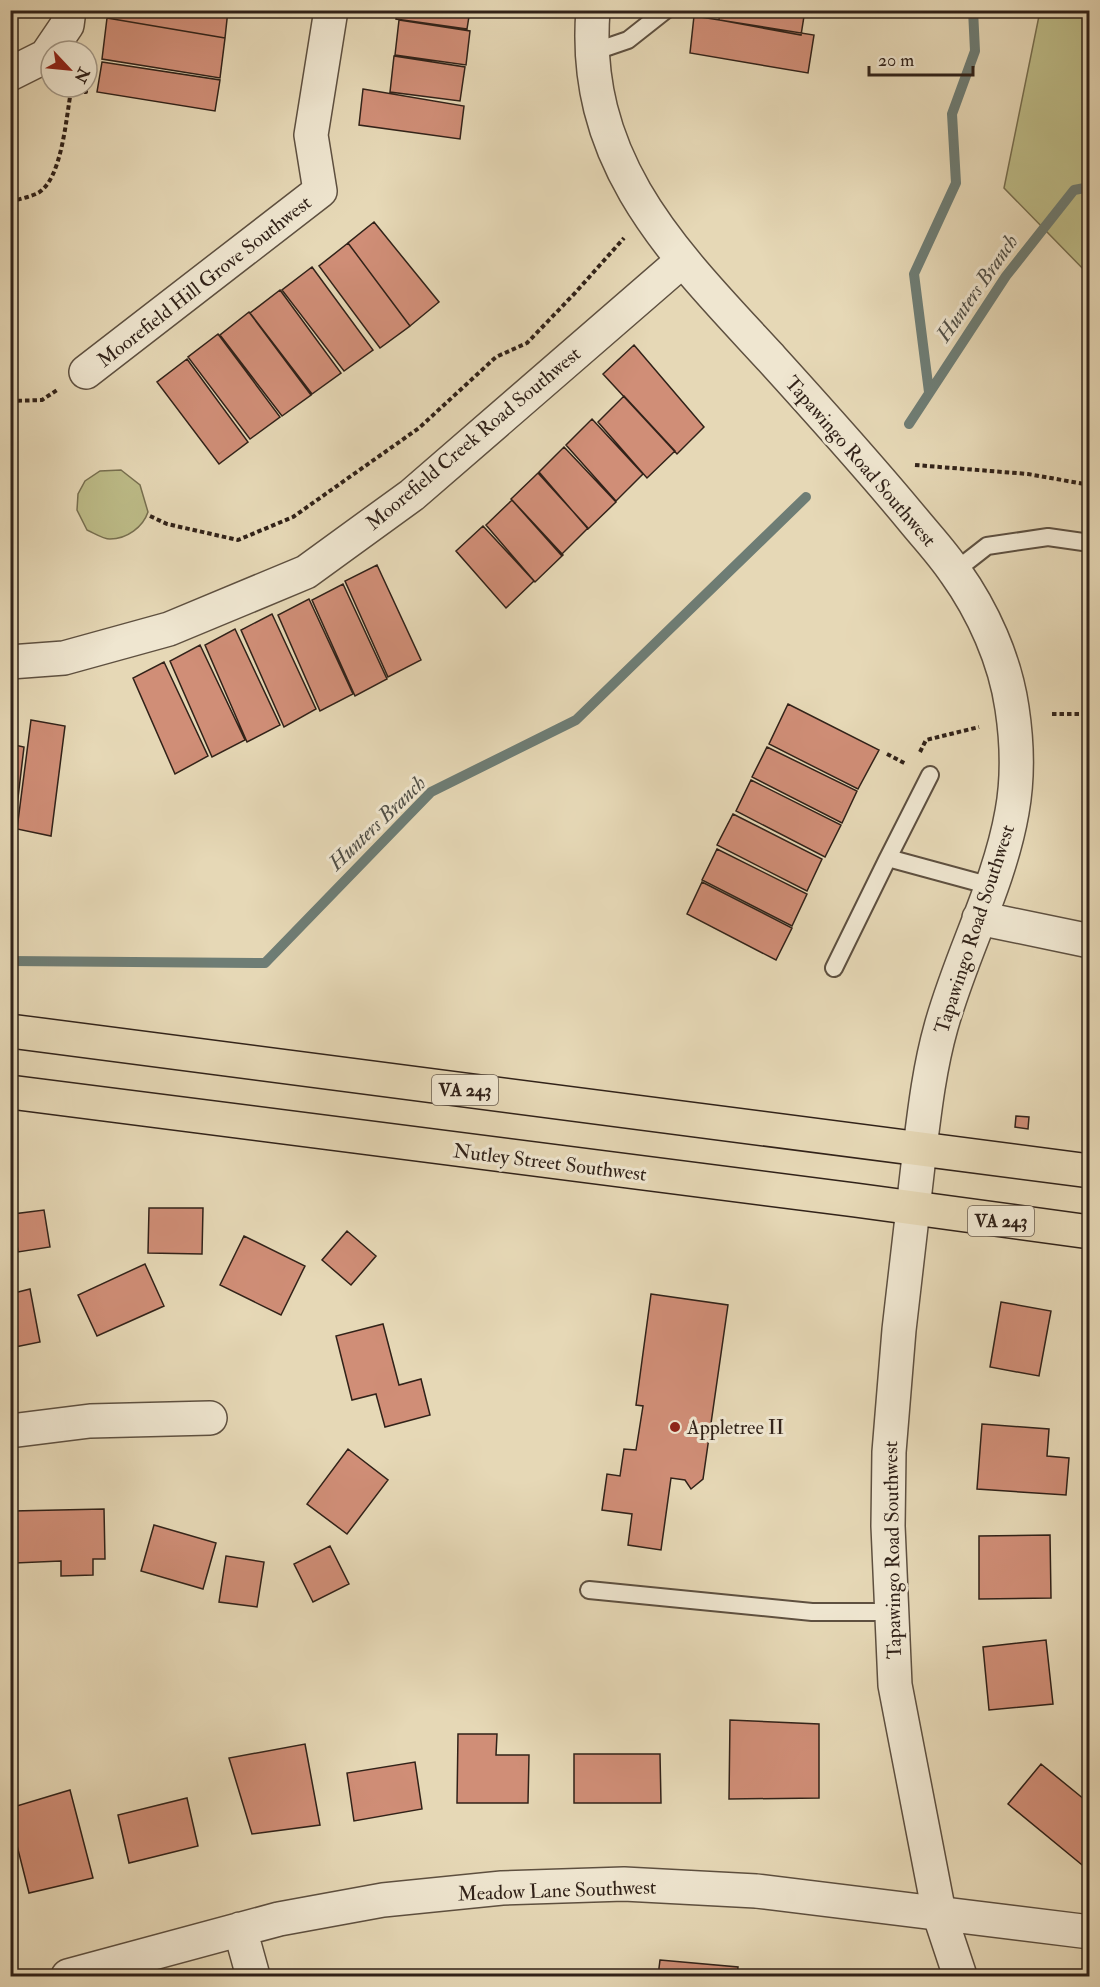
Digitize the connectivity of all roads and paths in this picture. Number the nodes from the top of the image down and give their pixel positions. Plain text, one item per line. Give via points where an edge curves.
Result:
1 (331, 10) edge
2 (592, 10) edge
3 (666, 10) edge
4 (68, 18) edge
5 (593, 52) junction
6 (10, 74) edge
7 (70, 99) edge
8 (10, 202) edge
9 (625, 237) dead end
10 (682, 261) junction
11 (86, 372) joint
12 (10, 401) edge
13 (915, 465) dead end
14 (1089, 485) edge
15 (150, 516) dead end
16 (1089, 543) edge
17 (955, 571) junction
18 (10, 662) edge
19 (1052, 714) dead end
20 (1089, 714) edge
21 (979, 727) dead end
22 (887, 754) dead end
23 (918, 759) dead end
24 (913, 768) dead end
25 (930, 775) dead end
26 (888, 858) junction
27 (991, 886) junction
28 (978, 918) junction
29 (1089, 941) edge
30 (834, 968) dead end
31 (10, 1031) edge
32 (10, 1092) edge
33 (920, 1148) junction
34 (1089, 1171) edge
35 (913, 1208) junction
36 (1089, 1232) edge
37 (210, 1418) dead end
38 (10, 1431) edge
39 (589, 1590) dead end
40 (892, 1612) junction
41 (939, 1913) junction
42 (240, 1929) junction
43 (1089, 1932) edge
44 (68, 1977) edge
45 (252, 1977) edge
46 (960, 1977) edge

1 - 11 street, Moorefield Hill Grove Southwest via 311,135 320,191
2 - 5 street, Tapawingo Road Southwest
3 - 5 lane via 628,40
4 - 6 street via 46,56
5 - 10 street, Tapawingo Road Southwest via 596,91 610,141 639,201
7 - 8 path via 56,167 49,182 38,193
9 - 15 path via 527,343 496,357 419,429 293,517 238,540 167,524
10 - 17 street, Tapawingo Road Southwest via 839,433
10 - 18 street, Moorefield Creek Road Southwest via 411,495 306,572 169,629 64,658
11 - 12 path via 42,400
13 - 14 path via 1028,474
16 - 17 lane via 1048,537 987,546
17 - 27 street, Tapawingo Road Southwest via 984,619 1012,707 1016,757 1013,810
19 - 20 path
21 - 23 path via 926,740
22 - 24 path
25 - 26 lane
26 - 27 lane
26 - 30 lane
27 - 28 street, Tapawingo Road Southwest
28 - 29 street
28 - 33 street, Tapawingo Road Southwest via 931,1065
31 - 33 main road, VA 243
32 - 35 main road, Nutley Street Southwest / VA 243
33 - 34 main road, VA 243
33 - 35 street, Tapawingo Road Southwest
35 - 36 main road, Nutley Street Southwest / VA 243
35 - 40 street, Tapawingo Road Southwest via 888,1452
37 - 38 street via 90,1421
39 - 40 lane via 812,1612
40 - 41 street, Tapawingo Road Southwest via 895,1685
41 - 42 street, Meadow Lane Southwest via 756,1891 624,1884 502,1888 383,1900
41 - 43 street, Meadow Lane Southwest
41 - 46 street, Tapawingo Road Southwest
42 - 44 street, Meadow Lane Southwest
42 - 45 street

